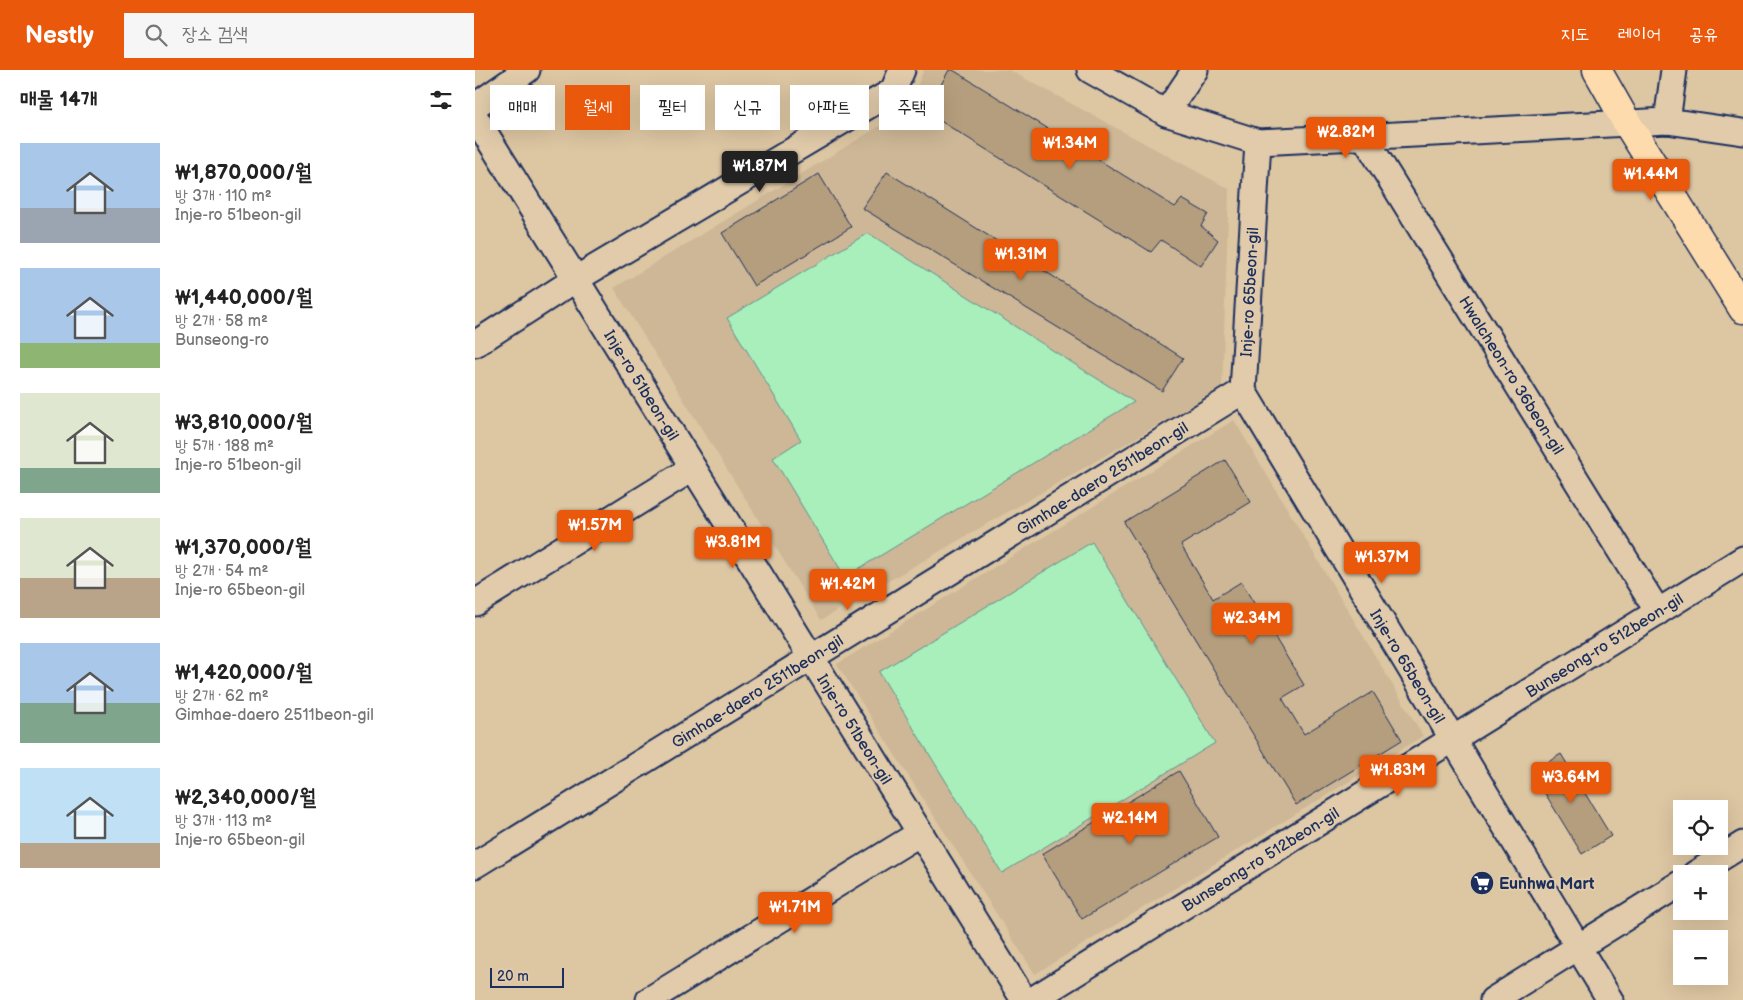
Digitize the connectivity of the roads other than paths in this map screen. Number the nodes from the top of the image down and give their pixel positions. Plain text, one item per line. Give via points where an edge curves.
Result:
1 (527, 70) edge
2 (902, 70) edge
3 (1090, 70) edge
4 (1195, 70) edge
5 (1597, 70) edge
6 (1674, 70) edge
7 (475, 106) edge
8 (1166, 113) junction
9 (475, 117) edge
10 (1667, 121) junction
11 (1627, 123) junction
12 (1743, 132) edge
13 (1365, 138) junction
14 (1258, 142) junction
15 (576, 279) junction
16 (1743, 309) edge
17 (475, 344) edge
18 (1243, 391) junction
19 (693, 468) junction
20 (1743, 560) edge
21 (475, 603) edge
22 (1658, 612) junction
23 (811, 658) junction
24 (1453, 740) junction
25 (920, 833) junction
26 (1743, 844) edge
27 (475, 865) edge
28 (1709, 865) edge
29 (1673, 888) edge
30 (1578, 947) junction
31 (649, 1000) edge
32 (1024, 1000) edge
33 (1032, 1000) edge
34 (1493, 1000) edge
35 (1610, 1000) edge

1 - 7 street
2 - 15 street via 893,91
3 - 8 street
4 - 8 street
5 - 11 main road
6 - 10 street
8 - 14 street
9 - 15 street, Inje-ro 51beon-gil
10 - 11 street
10 - 12 street
11 - 13 street
11 - 16 main road
13 - 14 street
13 - 22 street, Hwalcheon-ro 36beon-gil
14 - 18 street, Inje-ro 65beon-gil
15 - 17 street
15 - 19 street, Inje-ro 51beon-gil
18 - 23 street, Gimhae-daero 2511beon-gil
18 - 24 street, Inje-ro 65beon-gil
19 - 21 street
19 - 23 street, Inje-ro 51beon-gil
20 - 22 street, Bunseong-ro 512beon-gil
22 - 24 street, Bunseong-ro 512beon-gil
23 - 25 street, Inje-ro 51beon-gil
23 - 27 street, Gimhae-daero 2511beon-gil
24 - 30 street, Inje-ro 65beon-gil
24 - 33 street, Bunseong-ro 512beon-gil
25 - 31 street
25 - 32 street, Inje-ro 51beon-gil
26 - 28 street
29 - 30 street
30 - 34 street
30 - 35 street, Inje-ro 65beon-gil

